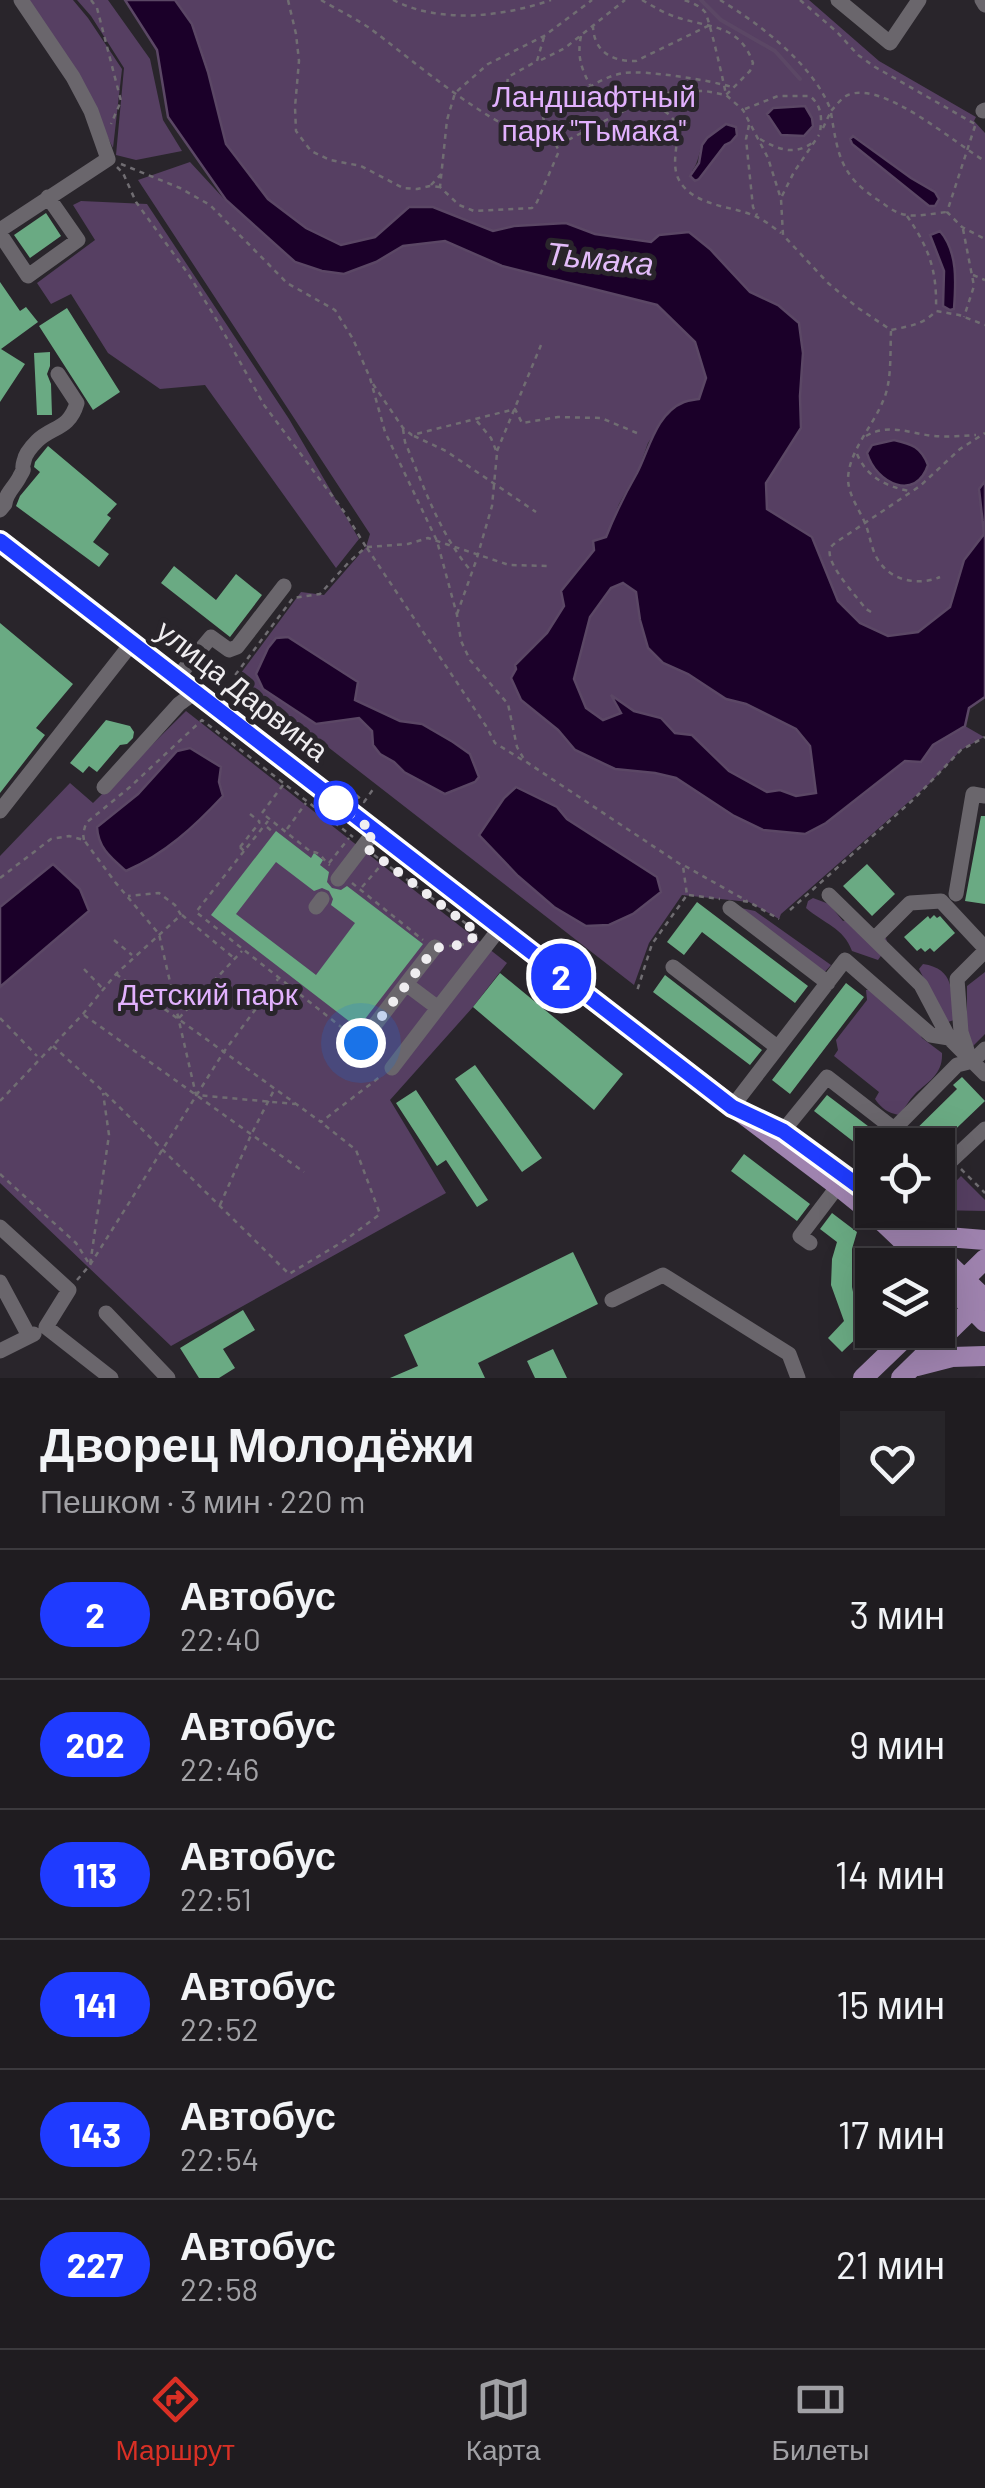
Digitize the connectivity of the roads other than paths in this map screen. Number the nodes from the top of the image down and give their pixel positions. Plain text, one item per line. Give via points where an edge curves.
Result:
1 (21, 0) edge
2 (838, 0) edge
3 (919, 0) edge
4 (48, 197) junction
5 (0, 232) edge
6 (58, 374) dead end
7 (0, 510) edge
8 (0, 541) edge
9 (284, 586) dead end
10 (132, 643) junction
11 (176, 679) junction
12 (194, 693) junction
13 (104, 786) dead end
14 (985, 796) edge
15 (0, 811) edge
16 (363, 838) junction
17 (333, 872) road end
18 (829, 894) dead end
19 (956, 894) dead end
20 (730, 908) dead end
21 (500, 928) junction
22 (874, 939) junction
23 (435, 948) road end
24 (985, 950) edge
25 (673, 967) dead end
26 (828, 983) junction
27 (406, 984) junction
28 (438, 1008) junction
29 (948, 1038) junction
30 (361, 1043) road end
31 (778, 1047) junction
32 (985, 1049) edge
33 (972, 1061) junction
34 (392, 1068) road end
35 (985, 1074) edge
36 (732, 1107) junction
37 (985, 1129) edge
38 (783, 1131) junction
39 (955, 1156) edge
40 (855, 1184) edge
41 (838, 1186) junction
42 (855, 1195) edge
43 (0, 1227) edge
44 (906, 1228) edge
45 (925, 1228) edge
46 (985, 1240) edge
47 (810, 1243) dead end
48 (923, 1248) edge
49 (985, 1259) edge
50 (955, 1279) edge
51 (0, 1282) edge
52 (955, 1283) edge
53 (612, 1300) dead end
54 (982, 1304) edge
55 (106, 1313) dead end
56 (46, 1327) junction
57 (29, 1336) junction
58 (888, 1348) edge
59 (0, 1352) edge
60 (985, 1356) edge
61 (906, 1373) edge
62 (111, 1378) edge
63 (168, 1378) edge
64 (798, 1378) edge
65 (863, 1378) edge

1 - 4 street via 92,111 108,159
2 - 3 street via 890,43
4 - 5 street
4 - 5 street via 78,240 28,276
6 - 7 street via 76,403 74,412 34,443
8 - 10 main road, улица Дарвина
9 - 11 street via 237,647 229,650 211,637
10 - 11 main road, улица Дарвина
10 - 15 street
11 - 12 main road, улица Дарвина
12 - 13 street
12 - 16 main road, улица Дарвина
14 - 19 street via 972,794
16 - 17 street
16 - 21 main road, улица Дарвина
18 - 22 street
20 - 26 street
21 - 28 street
21 - 36 main road, улица Дарвина
22 - 24 street via 910,903 941,900
22 - 29 street via 921,985
23 - 27 street
24 - 33 street via 957,979 963,1044
25 - 31 street
26 - 29 street via 845,960 931,1035
26 - 31 street
27 - 28 street
27 - 30 street
28 - 34 street
29 - 33 street
31 - 36 street
32 - 33 street
33 - 35 street
33 - 38 street via 957,1066 894,1129 828,1076
36 - 38 main road, улица Дарвина
36 - 41 main road, улица Дарвина
37 - 39 street
38 - 40 main road, улица Дарвина
41 - 42 main road, улица Дарвина
41 - 47 street via 800,1236
43 - 56 street via 68,1290
44 - 48 main road, улица Дарвина
45 - 46 main road
49 - 50 main road
51 - 57 street
52 - 54 main road, улица Дарвина
53 - 64 street via 663,1275 789,1354
54 - 61 main road
55 - 63 street
56 - 57 street
56 - 62 street
57 - 59 street
58 - 65 main road
60 - 61 main road via 924,1362

